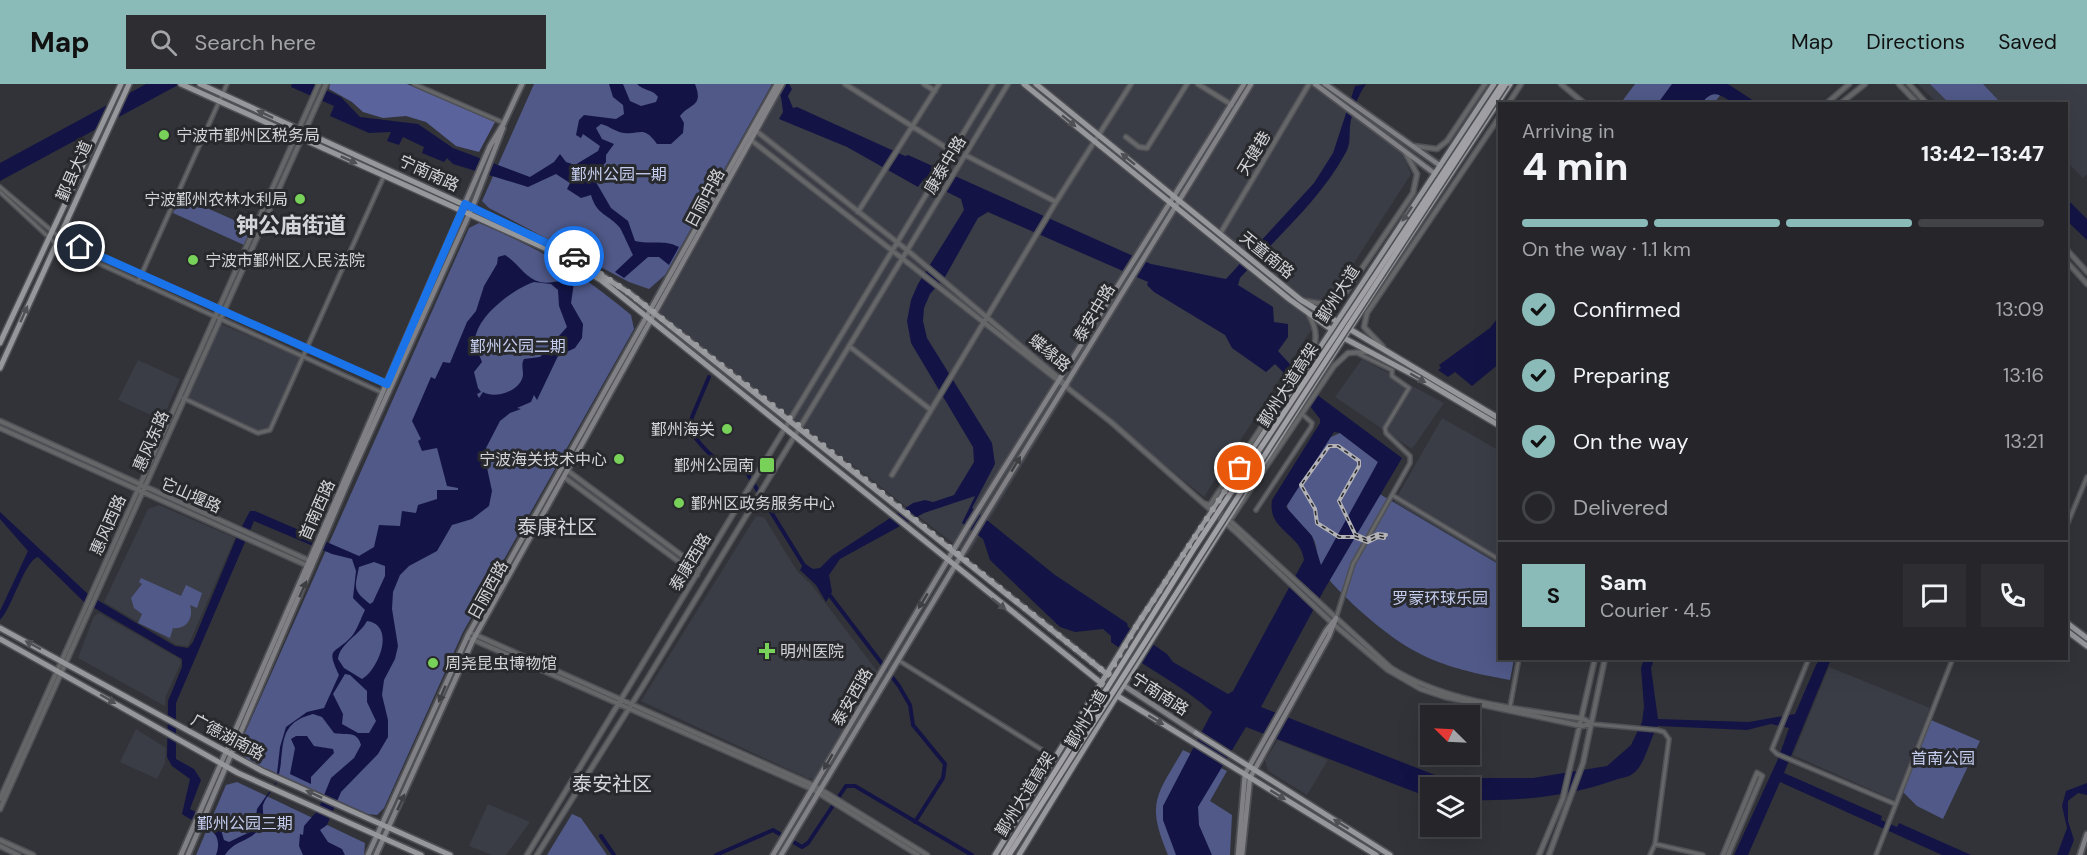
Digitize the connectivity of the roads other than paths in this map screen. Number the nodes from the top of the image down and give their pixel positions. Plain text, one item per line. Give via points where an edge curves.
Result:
1 (121, 84) edge
2 (129, 84) edge
3 (182, 84) edge
4 (200, 84) edge
5 (227, 84) edge
6 (319, 84) edge
7 (326, 84) edge
8 (414, 84) edge
9 (522, 84) edge
10 (777, 84) edge
11 (782, 84) edge
12 (845, 84) edge
13 (924, 84) edge
14 (939, 84) edge
15 (993, 84) edge
16 (1008, 84) edge
17 (1024, 84) edge
18 (1036, 84) edge
19 (1131, 84) edge
20 (1187, 84) edge
21 (1198, 84) edge
22 (1244, 84) edge
23 (1251, 84) edge
24 (1309, 84) edge
25 (1315, 84) edge
26 (1324, 84) edge
27 (1485, 84) edge
28 (1494, 84) edge
29 (1502, 84) edge
30 (1508, 84) edge
31 (1521, 84) edge
32 (1561, 84) edge
33 (1849, 84) edge
34 (1865, 84) edge
35 (1899, 84) edge
36 (1909, 84) edge
37 (935, 91) junction
38 (775, 93) junction
39 (222, 94) junction
40 (219, 101) junction
41 (1509, 102) edge
42 (1583, 102) edge
43 (1828, 102) edge
44 (1842, 102) edge
45 (1916, 102) edge
46 (1925, 102) edge
47 (1232, 105) junction
48 (1498, 119) edge
49 (504, 123) junction
50 (913, 126) junction
51 (755, 130) junction
52 (302, 131) junction
53 (1098, 135) junction
54 (1126, 137) dead end
55 (299, 138) junction
56 (749, 138) junction
57 (494, 140) dead end
58 (1094, 141) junction
59 (1406, 142) junction
60 (1405, 151) junction
61 (953, 152) junction
62 (965, 156) junction
63 (1440, 166) junction
64 (387, 169) junction
65 (1451, 173) junction
66 (1435, 174) junction
67 (384, 176) junction
68 (1446, 182) junction
69 (0, 187) edge
70 (0, 192) edge
71 (1176, 198) junction
72 (1056, 202) junction
73 (1172, 204) junction
74 (464, 208) junction
75 (471, 211) junction
76 (858, 212) junction
77 (50, 231) junction
78 (1220, 234) junction
79 (59, 237) junction
80 (47, 238) junction
81 (897, 243) junction
82 (56, 244) junction
83 (907, 250) junction
84 (892, 251) junction
85 (2068, 251) edge
86 (902, 258) junction
87 (2068, 263) edge
88 (1131, 272) junction
89 (2087, 272) edge
90 (141, 276) junction
91 (602, 277) junction
92 (138, 282) junction
93 (2087, 284) edge
94 (1301, 300) junction
95 (1306, 310) junction
96 (221, 312) junction
97 (653, 312) junction
98 (987, 317) junction
99 (218, 318) junction
100 (649, 319) junction
101 (1336, 320) junction
102 (983, 323) junction
103 (1350, 328) junction
104 (1331, 329) junction
105 (1344, 338) junction
106 (0, 343) edge
107 (849, 346) junction
108 (1383, 347) junction
109 (306, 350) junction
110 (1354, 352) junction
111 (303, 356) junction
112 (1377, 356) junction
113 (0, 368) edge
114 (1301, 372) junction
115 (1060, 380) junction
116 (387, 384) junction
117 (1066, 385) junction
118 (383, 393) junction
119 (181, 397) junction
120 (1305, 404) junction
121 (931, 411) junction
122 (1302, 414) junction
123 (1498, 418) edge
124 (792, 420) junction
125 (0, 421) edge
126 (1498, 425) edge
127 (800, 427) junction
128 (0, 428) edge
129 (785, 431) junction
130 (793, 437) junction
131 (568, 471) junction
132 (892, 475) dead end
133 (564, 477) junction
134 (2087, 477) edge
135 (140, 488) junction
136 (1392, 495) junction
137 (1212, 508) junction
138 (1256, 510) dead end
139 (1228, 522) junction
140 (2068, 523) edge
141 (953, 551) junction
142 (960, 557) junction
143 (1498, 559) edge
144 (947, 561) junction
145 (307, 562) junction
146 (954, 566) junction
147 (700, 569) junction
148 (697, 575) junction
149 (1336, 618) junction
150 (1333, 624) junction
151 (2068, 624) edge
152 (0, 628) edge
153 (2068, 632) edge
154 (468, 634) junction
155 (475, 638) junction
156 (2087, 638) edge
157 (0, 639) edge
158 (2087, 646) edge
159 (898, 660) junction
160 (1519, 660) edge
161 (1595, 660) edge
162 (1605, 660) edge
163 (1808, 660) edge
164 (1952, 660) edge
165 (64, 661) junction
166 (59, 671) junction
167 (1108, 675) junction
168 (1102, 684) junction
169 (1122, 686) junction
170 (1116, 695) junction
171 (621, 702) junction
172 (631, 706) junction
173 (1510, 707) junction
174 (1583, 719) junction
175 (1592, 724) junction
176 (1582, 726) junction
177 (1196, 733) joint
178 (229, 752) junction
179 (1056, 758) junction
180 (224, 764) junction
181 (1249, 766) junction
182 (1256, 770) junction
183 (1248, 776) junction
184 (813, 788) junction
185 (820, 791) junction
186 (0, 799) edge
187 (1895, 804) junction
188 (0, 809) edge
189 (381, 824) junction
190 (389, 827) junction
191 (2087, 834) edge
192 (376, 835) junction
193 (384, 838) junction
194 (0, 840) edge
195 (1655, 844) junction
196 (0, 846) edge
197 (783, 846) junction
198 (18, 855) edge
199 (33, 855) edge
200 (181, 855) edge
201 (188, 855) edge
202 (368, 855) edge
203 (376, 855) edge
204 (421, 855) edge
205 (450, 855) edge
206 (526, 855) edge
207 (537, 855) edge
208 (773, 855) edge
209 (781, 855) edge
210 (918, 855) edge
211 (927, 855) edge
212 (995, 855) edge
213 (1003, 855) edge
214 (1009, 855) edge
215 (1019, 855) edge
216 (1240, 855) edge
217 (1376, 855) edge
218 (1390, 855) edge
219 (1539, 855) edge
220 (1549, 855) edge
221 (1650, 855) edge
222 (1703, 855) edge
223 (1723, 855) edge
224 (1728, 855) edge
225 (1876, 855) edge
226 (2080, 855) edge

1 - 77 main road, 鄞县大道
2 - 79 main road, 鄞县大道
3 - 40 main road
4 - 39 main road, 宁南南路
5 - 39 street
6 - 52 street
7 - 52 street
8 - 49 street
9 - 49 main road
10 - 38 main road
11 - 38 main road
12 - 50 street
13 - 37 street
14 - 37 street
15 - 61 street, 康泰中路
16 - 62 street, 康泰中路
17 -> 58 main road, 天童南路
18 - 53 main road, 天童南路
19 - 53 street
20 - 54 street via 1148,148 1139,147
21 - 47 street
22 - 47 main road, 泰安中路
23 - 71 main road, 泰安中路
24 - 78 street, 天健巷
25 - 60 main road
26 - 59 main road
27 - 59 street via 1447,141 1437,149
28 - 63 main road, 鄞州大道
29 - 213 highway, 鄞州大道高架, bridge via 1196,547
30 - 65 main road, 鄞州大道
30 - 214 highway, 鄞州大道高架, bridge
31 - 41 street
32 - 42 street
33 - 43 street
34 - 44 street
35 - 45 street
36 - 46 street
37 - 50 street
38 - 51 main road, 日丽中路
38 - 56 main road
39 - 40 street
52 -> 39 main road, 宁南南路
40 - 55 main road
40 - 90 street
47 - 71 main road, 泰安中路
48 - 108 street via 1367,313 1364,327
49 - 57 main road
49 - 74 main road, 首南西路
49 - 75 main road, 首南西路
50 - 61 street
50 - 76 street
51 - 56 main road, 日丽中路
51 - 76 street, 蝶缘路
52 - 55 street
52 - 64 main road, 宁南南路
53 - 58 street
71 -> 53 main road, 天童南路
55 -> 67 main road
55 - 96 street
56 - 84 street, 蝶缘路
56 - 97 main road, 日丽中路
56 - 97 main road, 日丽中路 via 692,248
58 - 72 street
58 - 73 main road, 天童南路
59 - 63 main road
60 - 66 main road
60 - 94 street via 1417,174 1413,193 1344,295 1324,304
61 - 81 street, 康泰中路
62 - 72 street
62 - 83 street, 康泰中路
63 - 65 main road
63 - 66 main road, 鄞州大道
64 - 67 street
64 - 74 main road, 宁南南路
65 - 68 main road, 鄞州大道
66 - 68 main road
66 -> 101 main road, 鄞州大道
67 - 74 main road
67 - 109 street
68 - 103 main road, 鄞州大道
69 - 77 street
70 - 80 street
71 - 73 main road, 泰安中路
71 - 78 main road, 天童南路
72 - 98 street
73 - 88 main road, 泰安中路
73 - 95 main road, 天童南路
74 - 75 main road, 宁南南路
74 - 116 main road, 首南西路
75 - 91 main road, 宁南南路 via 561,249
178 -> 75 main road, 首南西路
76 - 81 street, 蝶缘路
77 - 79 street
77 - 80 main road, 鄞县大道
78 - 94 main road, 天童南路
79 - 82 main road, 鄞县大道
79 - 90 street
80 - 82 street
80 - 106 main road, 鄞县大道
81 - 83 street, 蝶缘路
81 - 84 street, 康泰中路
82 - 92 street
113 -> 82 main road, 鄞县大道
83 - 86 street, 康泰中路
83 - 98 street, 蝶缘路
84 - 86 street, 蝶缘路
84 - 124 street, 泰康西路
85 - 89 street
86 - 102 street, 蝶缘路
86 - 107 street, 泰康西路
87 - 93 street
88 - 115 main road, 泰安中路
88 - 117 main road, 泰安中路
90 - 92 street
90 - 96 street
91 - 97 main road, 宁南南路
91 - 100 main road, 宁南南路
92 - 99 street
94 - 101 main road, 天童南路
95 - 104 main road, 天童南路
95 - 114 street via 1316,332 1316,346
96 - 99 street
96 - 109 street
97 - 100 main road, 日丽西路
97 - 124 main road, 宁南南路
98 - 102 street
98 - 115 street, 蝶缘路
99 - 111 street
99 - 119 street
100 - 129 main road, 宁南南路
100 - 131 main road, 日丽西路
100 - 154 main road, 日丽西路
101 - 103 main road, 天童南路
101 - 104 main road, 鄞州大道
102 - 115 street, 蝶缘路
102 - 121 street
103 - 105 main road, 鄞州大道
103 - 108 main road, 天童南路
104 - 105 main road, 天童南路
104 - 114 main road, 鄞州大道
105 - 112 main road, 天童南路
105 - 120 main road, 鄞州大道, bridge
107 - 121 street
107 - 127 street, 泰康西路
108 - 123 main road, 天童南路
109 - 111 street
109 - 116 street
110 - 112 street
110 - 120 street via 1340,359
110 - 136 street via 1392,370 1392,376 1409,388 1385,428 1386,434 1410,456
111 - 118 street
111 - 119 street via 270,430 263,433
112 -> 126 main road, 天童南路
114 - 137 main road, 鄞州大道
115 - 117 street, 蝶缘路
115 - 141 main road, 泰安中路
116 - 118 main road, 首南西路
117 - 137 street, 蝶缘路
142 -> 117 main road, 泰安中路
118 - 145 main road, 首南西路
119 - 135 street, 惠风东路
120 - 122 street
120 - 139 main road, 鄞州大道
121 - 132 street
122 - 138 street via 1312,423 1311,427
122 - 139 street
124 - 127 main road, 宁南南路
124 - 129 street, 泰康西路
125 - 135 street, 它山堰路
127 - 130 street, 泰康西路
127 - 141 main road, 宁南南路
128 - 135 street, 它山堰路
129 - 130 main road, 宁南南路
129 - 147 street, 泰康西路
130 - 144 main road, 宁南南路
130 - 172 street, 泰康西路
131 - 133 main road, 日丽西路
131 - 147 street
133 - 148 street
133 - 155 main road, 日丽西路
134 - 140 street
135 - 145 street, 它山堰路
135 - 165 street, 惠风东路
136 - 143 street
136 - 149 street via 1353,564
137 - 139 street, 蝶缘路
137 - 167 main road, 鄞州大道
139 - 149 street
139 - 150 street
139 - 169 main road, 鄞州大道, bridge
141 - 142 main road, 宁南南路
141 - 144 main road, 泰安西路
142 - 146 main road, 泰安西路
142 - 167 main road, 宁南南路
144 - 146 main road, 宁南南路
144 -> 184 main road, 泰安西路
145 - 178 main road, 首南西路
146 - 159 main road, 泰安西路
146 -> 168 main road, 宁南南路
147 - 148 street, 泰康西路
148 - 171 street, 泰康西路
149 - 150 main road
149 - 173 street via 1391,668 1416,683
150 - 176 street via 1388,670 1431,693
150 - 181 main road
150 - 182 main road
151 - 156 main road
165 -> 152 main road, 广德湖南路
153 - 158 main road
154 - 155 street
154 -> 189 main road, 日丽西路
155 - 171 street
190 -> 155 main road, 日丽西路
157 - 166 main road, 广德湖南路
159 - 179 street
159 - 185 main road, 泰安西路
160 - 173 street
161 - 174 street
162 - 175 street
163 - 187 street via 1772,749
164 - 187 street
165 - 166 street
165 - 178 main road, 广德湖南路
166 -> 180 main road, 广德湖南路
166 - 186 street
166 - 188 street
167 - 168 main road, 鄞州大道
167 - 169 main road, 宁南南路
168 - 170 main road, 宁南南路
168 - 179 main road, 鄞州大道
169 - 170 main road, 鄞州大道
169 - 177 main road, 宁南南路
170 -> 183 main road, 宁南南路
170 - 215 main road, 鄞州大道
171 - 172 street
171 - 206 street, 泰康西路
172 - 184 street
172 - 207 street, 泰康西路
173 - 174 street
174 - 175 street
174 - 176 street
175 - 176 street
175 - 195 street via 1657,730 1669,740
175 - 220 street via 1583,764
176 - 219 street via 1563,798
177 - 181 main road, 宁南南路
178 - 180 main road, 首南西路
189 -> 178 main road, 广德湖南路
179 - 212 main road, 鄞州大道
180 - 192 main road, 广德湖南路
180 - 200 main road, 首南西路
180 - 201 main road, 首南西路
181 - 182 main road, 宁南南路
181 - 183 main road
182 - 183 main road
218 -> 182 main road, 宁南南路
183 - 216 main road
183 -> 217 main road, 宁南南路
184 - 185 street
184 - 197 main road, 泰安西路
185 - 197 main road, 泰安西路
185 - 210 street
185 - 211 street
187 - 225 street
189 - 190 main road, 广德湖南路
189 - 192 main road, 日丽西路
190 - 193 main road, 日丽西路
190 - 205 main road, 广德湖南路
191 - 226 main road
192 - 193 main road, 广德湖南路
192 - 202 main road
193 - 203 main road, 日丽西路
193 - 204 main road, 广德湖南路
194 - 199 street
195 - 221 street
195 - 222 street
196 - 198 street
197 - 208 main road, 泰安西路
197 - 209 main road, 泰安西路
223 - 224 street via 1756,773 1762,776

